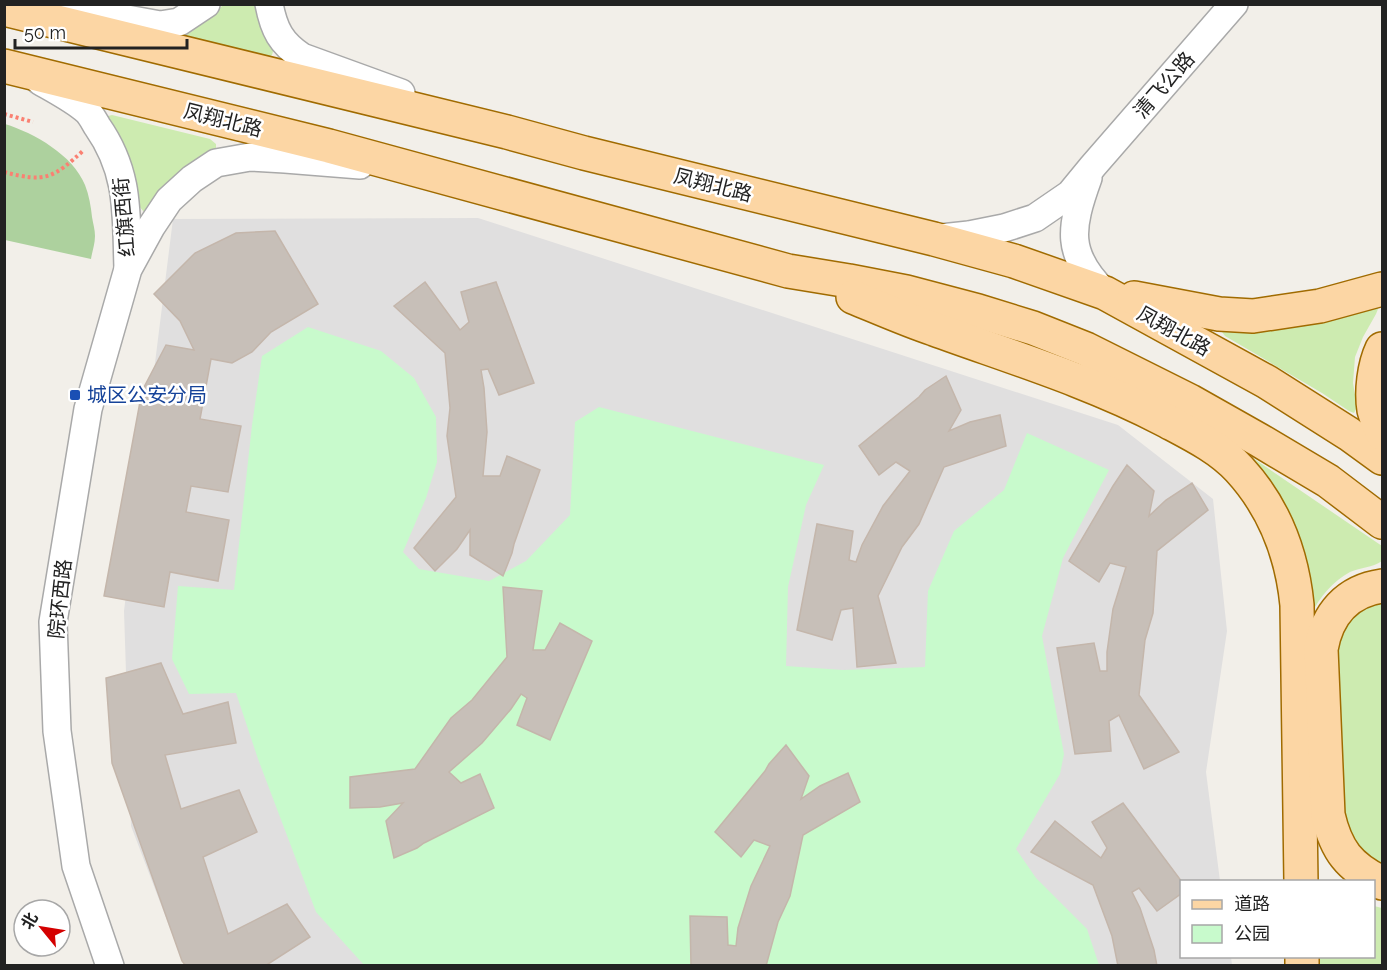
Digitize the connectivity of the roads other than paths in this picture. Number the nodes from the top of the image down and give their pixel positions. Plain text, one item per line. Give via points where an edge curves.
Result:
1 (206, 4) edge
2 (269, 4) edge
3 (1234, 4) edge
4 (4, 8) edge
5 (4, 66) edge
6 (507, 132) junction
7 (1093, 166) junction
8 (412, 170) junction
9 (934, 239) junction
10 (128, 269) junction
11 (788, 271) junction
12 (1383, 289) edge
13 (1105, 293) junction
14 (1383, 348) edge
15 (1383, 433) edge
16 (1383, 458) edge
17 (1383, 522) edge
18 (1383, 586) edge
19 (1301, 880) edge
20 (1383, 883) edge
21 (110, 966) edge

1 - 4 street via 179,22 159,25
2 - 6 street via 278,33 302,57
3 - 7 street, 清飞公路
4 - 6 main road, 凤翔北路
5 - 8 main road, 凤翔北路
5 - 10 street, 红旗西街 via 41,81 87,111 106,138 122,174
6 - 9 main road, 凤翔北路
7 - 9 street, 清飞公路 via 1070,194 1035,218 1004,228
7 - 13 street via 1079,204 1074,236 1079,260
8 - 10 street, 红旗西街 via 250,157 216,163 169,200
8 - 11 main road, 凤翔北路
9 - 13 main road, 凤翔北路 via 1014,261
10 - 21 street, 院环西路 via 88,409 53,622 57,731 76,866
11 - 17 main road via 906,292 968,308 1086,349 1190,400 1259,440 1328,481
11 - 19 main road via 1058,372 1142,408 1181,428 1238,468 1277,524 1295,580
12 - 13 main road via 1320,306 1253,316 1219,314
13 - 16 main road, 凤翔北路 via 1267,382
14 - 15 main road via 1373,387 1374,411
18 - 20 main road via 1354,595 1344,603 1323,634 1321,649 1332,831 1355,867

